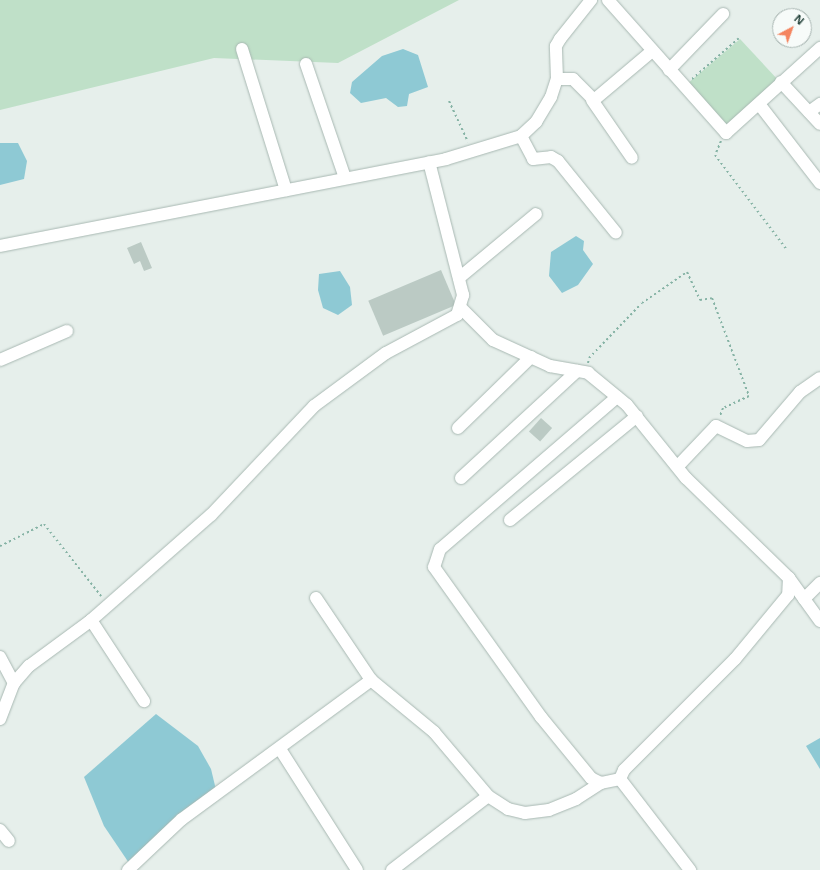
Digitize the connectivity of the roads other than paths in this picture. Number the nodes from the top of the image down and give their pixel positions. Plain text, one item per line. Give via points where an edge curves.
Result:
1 (591, 0) edge
2 (608, 0) edge
3 (723, 14) dead end
4 (820, 48) edge
5 (242, 49) dead end
6 (652, 52) junction
7 (306, 64) dead end
8 (669, 70) junction
9 (557, 79) junction
10 (781, 82) junction
11 (592, 100) junction
12 (758, 104) junction
13 (820, 104) edge
14 (809, 112) junction
15 (820, 124) edge
16 (521, 136) junction
17 (632, 158) dead end
18 (429, 162) junction
19 (345, 178) junction
20 (820, 183) edge
21 (286, 190) junction
22 (536, 214) dead end
23 (616, 232) dead end
24 (0, 246) edge
25 (459, 278) junction
26 (460, 307) junction
27 (67, 331) dead end
28 (531, 358) junction
29 (0, 360) edge
30 (582, 372) junction
31 (820, 378) edge
32 (617, 397) junction
33 (637, 416) junction
34 (458, 428) dead end
35 (678, 466) junction
36 (461, 478) dead end
37 (510, 520) dead end
38 (789, 578) junction
39 (820, 583) edge
40 (316, 598) dead end
41 (804, 599) junction
42 (91, 620) junction
43 (820, 621) edge
44 (0, 657) edge
45 (370, 680) junction
46 (14, 683) junction
47 (144, 701) dead end
48 (0, 719) edge
49 (280, 749) junction
50 (620, 779) junction
51 (601, 783) junction
52 (488, 796) junction
53 (0, 830) edge
54 (9, 841) dead end
55 (128, 870) edge
56 (356, 870) edge
57 (392, 870) edge
58 (690, 870) edge

1 - 9 street via 556,46
2 - 6 street
3 - 8 street
4 - 10 street
5 - 21 street
6 - 8 street
6 - 11 street
7 - 19 street
8 - 12 street via 726,133
9 - 11 street via 573,79
9 - 16 street via 536,122
10 - 12 street
10 - 14 street
11 - 17 street
12 - 20 street
13 - 14 street
14 - 15 street
16 - 18 street
16 - 23 street via 533,159 551,156 558,161
18 - 19 street
18 - 25 street
19 - 21 street
21 - 24 street
22 - 25 street
25 - 26 street via 463,295
26 - 28 street via 493,340
26 - 42 street via 457,315 386,353 314,406 211,515
27 - 29 street
28 - 30 street via 550,366
28 - 34 street
30 - 32 street
30 - 36 street
31 - 35 street via 800,392 759,440 747,441 716,426
32 - 33 street
32 - 51 street via 440,549 434,567 541,717 591,778
33 - 35 street
33 - 37 street
35 - 38 street
38 - 41 street
38 - 50 street via 788,595 735,659 624,770
39 - 41 street
40 - 45 street
41 - 43 street
42 - 46 street via 29,666
42 - 47 street
44 - 46 street
45 - 49 street
45 - 52 street via 439,737
46 - 48 street
49 - 55 street via 182,819
49 - 56 street
50 - 51 street
50 - 58 street
51 - 52 street via 576,799 538,812 508,809
52 - 57 street
53 - 54 street

